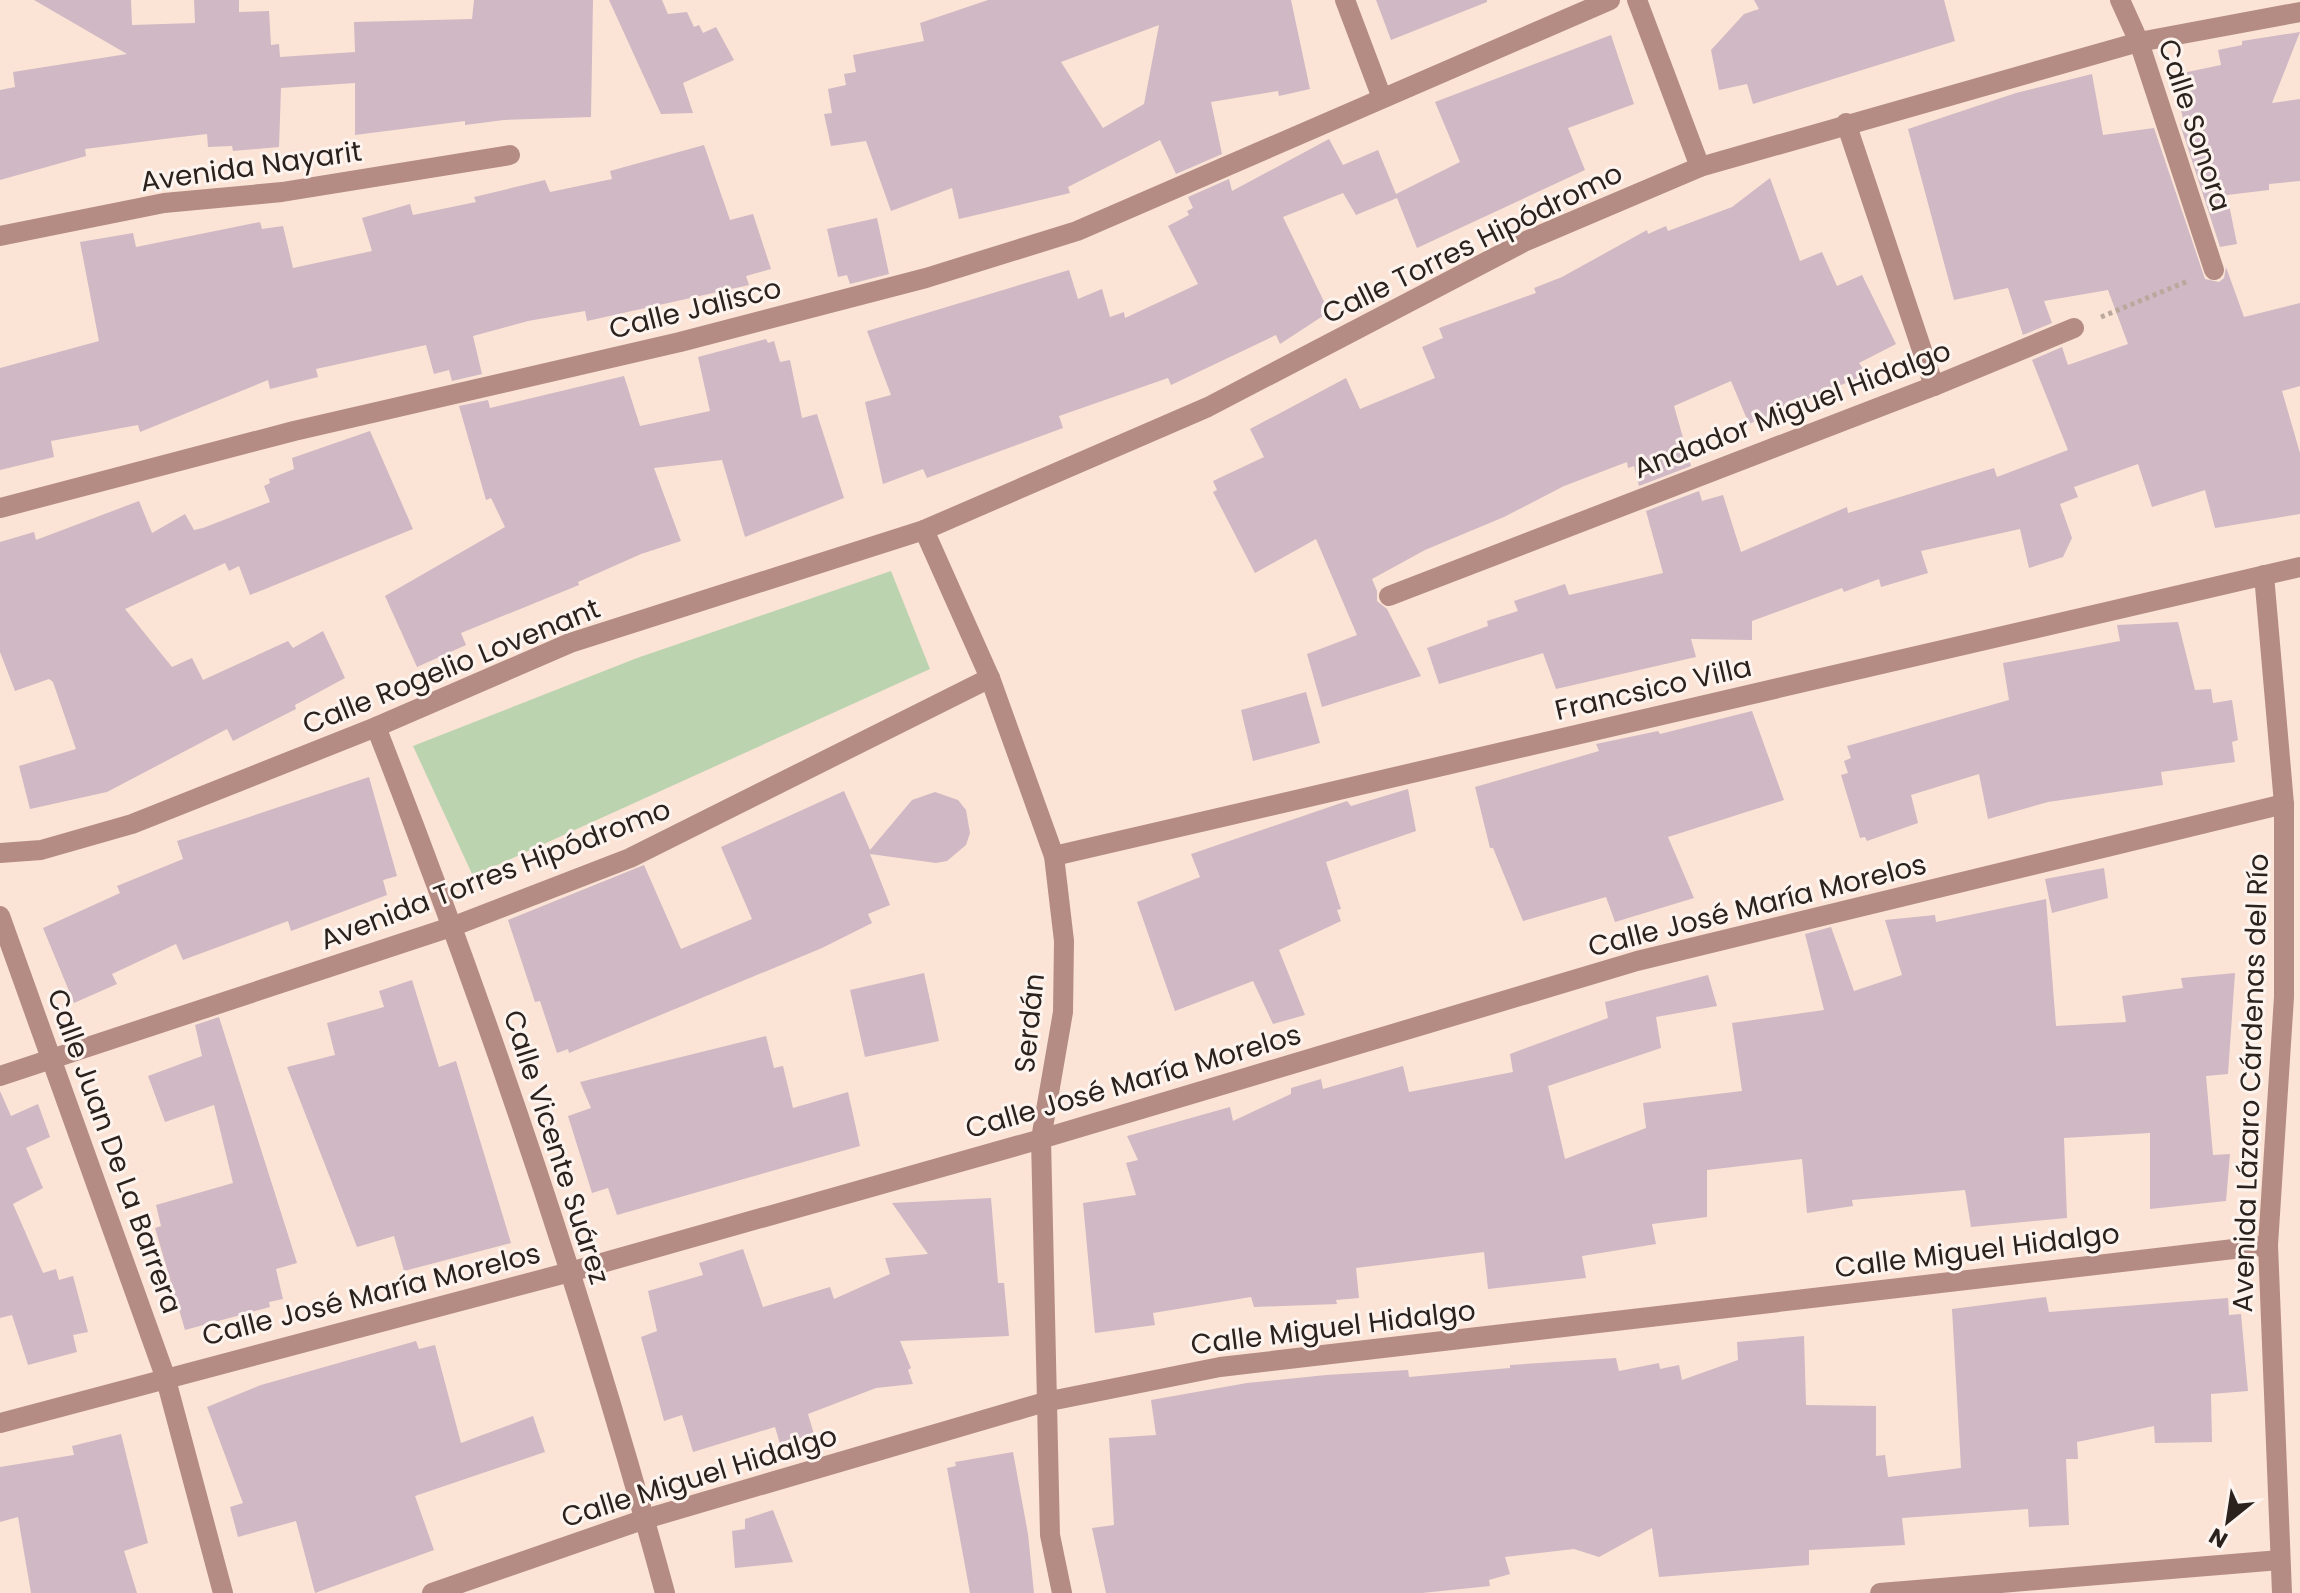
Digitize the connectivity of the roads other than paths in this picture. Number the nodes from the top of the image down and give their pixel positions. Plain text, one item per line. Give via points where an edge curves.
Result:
1 (1345, 0) edge
2 (1610, 0) edge
3 (1637, 0) edge
4 (2120, 0) edge
5 (2300, 12) edge
6 (2139, 42) junction
7 (1382, 98) junction
8 (1846, 123) junction
9 (510, 155) dead end
10 (1700, 167) junction
11 (0, 236) edge
12 (2214, 270) road end
13 (2074, 328) road end
14 (1934, 386) junction
15 (0, 508) edge
16 (924, 530) junction
17 (2300, 567) edge
18 (2264, 575) junction
19 (1389, 596) dead end
20 (990, 678) junction
21 (376, 727) junction
22 (2284, 804) junction
23 (0, 853) edge
24 (1054, 856) junction
25 (2292, 857) edge
26 (0, 916) edge
27 (454, 926) junction
28 (53, 1059) junction
29 (0, 1076) edge
30 (1041, 1139) junction
31 (2268, 1245) junction
32 (570, 1272) junction
33 (165, 1376) junction
34 (1045, 1402) junction
35 (0, 1423) edge
36 (645, 1519) junction
37 (2280, 1560) junction
38 (223, 1593) edge
39 (432, 1593) edge
40 (665, 1593) edge
41 (1062, 1593) edge
42 (1880, 1593) edge
43 (2282, 1593) edge

1 - 7 street
2 - 7 street, Calle Jalisco
3 - 10 street
4 - 6 street, Calle Sonora
5 - 6 street, Calle Torres Hipódromo
6 - 8 street, Calle Torres Hipódromo
6 - 12 street, Calle Sonora
7 - 15 street, Calle Jalisco via 1077,231 926,278
8 - 10 street, Calle Torres Hipódromo
8 - 14 street
9 - 11 street, Avenida Nayarit via 282,192 164,203
10 - 16 street, Calle Torres Hipódromo via 1526,241 1208,407
13 - 14 street, Andador Miguel Hidalgo
14 - 19 street, Andador Miguel Hidalgo
16 - 20 street, Serdán
16 - 21 street, Calle Rogelio Lovenant via 570,643
17 - 18 street, Francsico Villa
18 - 22 street, Avenida Lázaro Cárdenas del Río
18 - 24 street, Francsico Villa
20 - 24 street, Serdán
20 - 27 street, Avenida Torres Hipódromo via 630,858
21 - 23 street, Calle Rogelio Lovenant via 132,824 41,850
21 - 27 street, Calle Vicente Suárez
22 - 25 street, Avenida Lázaro Cárdenas del Río
22 - 30 street, Calle José María Morelos via 1637,961
24 - 30 street, Serdán via 1064,941 1063,1012
25 - 31 street, Avenida Lázaro Cárdenas del Río
26 - 28 street, Calle Juan De La Barrera
27 - 28 street, Avenida Torres Hipódromo
27 - 32 street, Calle Vicente Suárez
28 - 29 street, Avenida Torres Hipódromo
28 - 33 street, Calle Juan De La Barrera
30 - 32 street, Calle José María Morelos
30 - 34 street, Serdán
31 - 34 street, Calle Miguel Hidalgo via 1220,1367
31 - 37 street, Avenida Lázaro Cárdenas del Río
32 - 33 street, Calle José María Morelos
32 - 36 street, Calle Vicente Suárez
33 - 35 street, Calle José María Morelos
33 - 38 street, Calle Juan De La Barrera
34 - 36 street, Calle Miguel Hidalgo
34 - 41 street, Serdán via 1050,1535
36 - 39 street, Calle Miguel Hidalgo
36 - 40 street, Calle Vicente Suárez
37 - 42 street
37 - 43 street, Avenida Lázaro Cárdenas del Río

